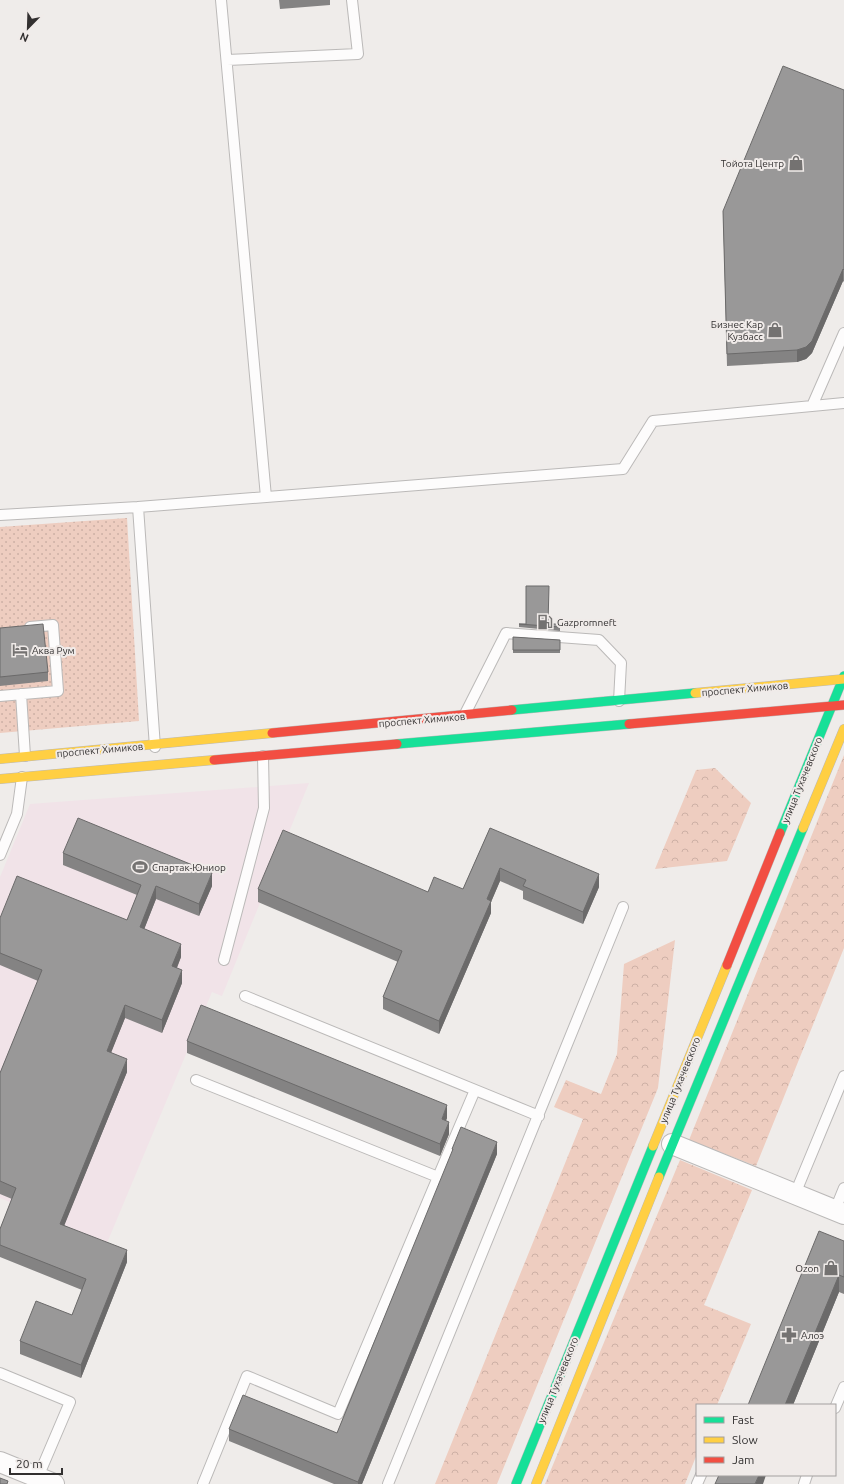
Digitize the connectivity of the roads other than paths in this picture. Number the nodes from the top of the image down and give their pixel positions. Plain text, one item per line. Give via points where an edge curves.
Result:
1 (222, 0) edge
2 (352, 0) edge
3 (227, 60) junction
4 (844, 333) edge
5 (844, 402) edge
6 (812, 406) junction
7 (266, 497) junction
8 (138, 508) junction
9 (0, 515) edge
10 (22, 628) edge
11 (844, 678) edge
12 (21, 694) junction
13 (0, 696) edge
14 (619, 701) junction
15 (844, 705) edge
16 (832, 706) junction
17 (464, 716) junction
18 (844, 729) edge
19 (155, 745) junction
20 (25, 756) junction
21 (263, 756) junction
22 (0, 758) edge
23 (157, 765) junction
24 (22, 777) junction
25 (0, 779) edge
26 (0, 855) edge
27 (623, 907) dead end
28 (224, 960) dead end
29 (245, 996) dead end
30 (844, 1076) edge
31 (196, 1080) dead end
32 (475, 1090) junction
33 (539, 1116) junction
34 (672, 1144) junction
35 (438, 1177) junction
36 (844, 1188) edge
37 (796, 1194) junction
38 (839, 1212) edge
39 (0, 1373) edge
40 (844, 1386) edge
41 (836, 1406) edge
42 (0, 1462) edge
43 (46, 1481) edge
44 (203, 1484) edge
45 (388, 1484) edge
46 (516, 1484) edge
47 (536, 1484) edge

1 - 3 lane
2 - 3 lane via 358,54
3 - 7 lane
4 - 6 lane
5 - 6 lane
6 - 7 lane via 653,420 623,469
7 - 8 lane
8 - 9 lane
8 - 19 lane
10 - 12 lane via 52,625 58,691
11 - 14 main road, проспект Химиков
11 - 16 main road, улица Тухачевского
12 - 13 lane
12 - 20 lane
14 - 17 main road, проспект Химиков
14 - 17 lane via 621,663 599,640 506,633
15 - 16 main road, проспект Химиков
16 - 21 main road, проспект Химиков
16 - 46 main road, улица Тухачевского
17 - 19 main road, проспект Химиков
18 - 34 main road, улица Тухачевского
19 - 20 main road, проспект Химиков
19 - 23 lane
20 - 22 main road, проспект Химиков
21 - 23 main road, проспект Химиков
21 - 28 lane via 264,808
23 - 24 main road, проспект Химиков
24 - 25 main road, проспект Химиков
24 - 26 lane via 16,814
27 - 33 lane
29 - 32 lane
30 - 37 lane
31 - 35 lane
32 - 33 lane
32 - 35 lane
33 - 45 lane
34 - 37 street
34 - 47 main road, улица Тухачевского
35 - 44 lane via 338,1414 247,1376
36 - 38 lane
37 - 38 street
39 - 43 lane via 70,1402
40 - 41 lane
42 - 43 street

